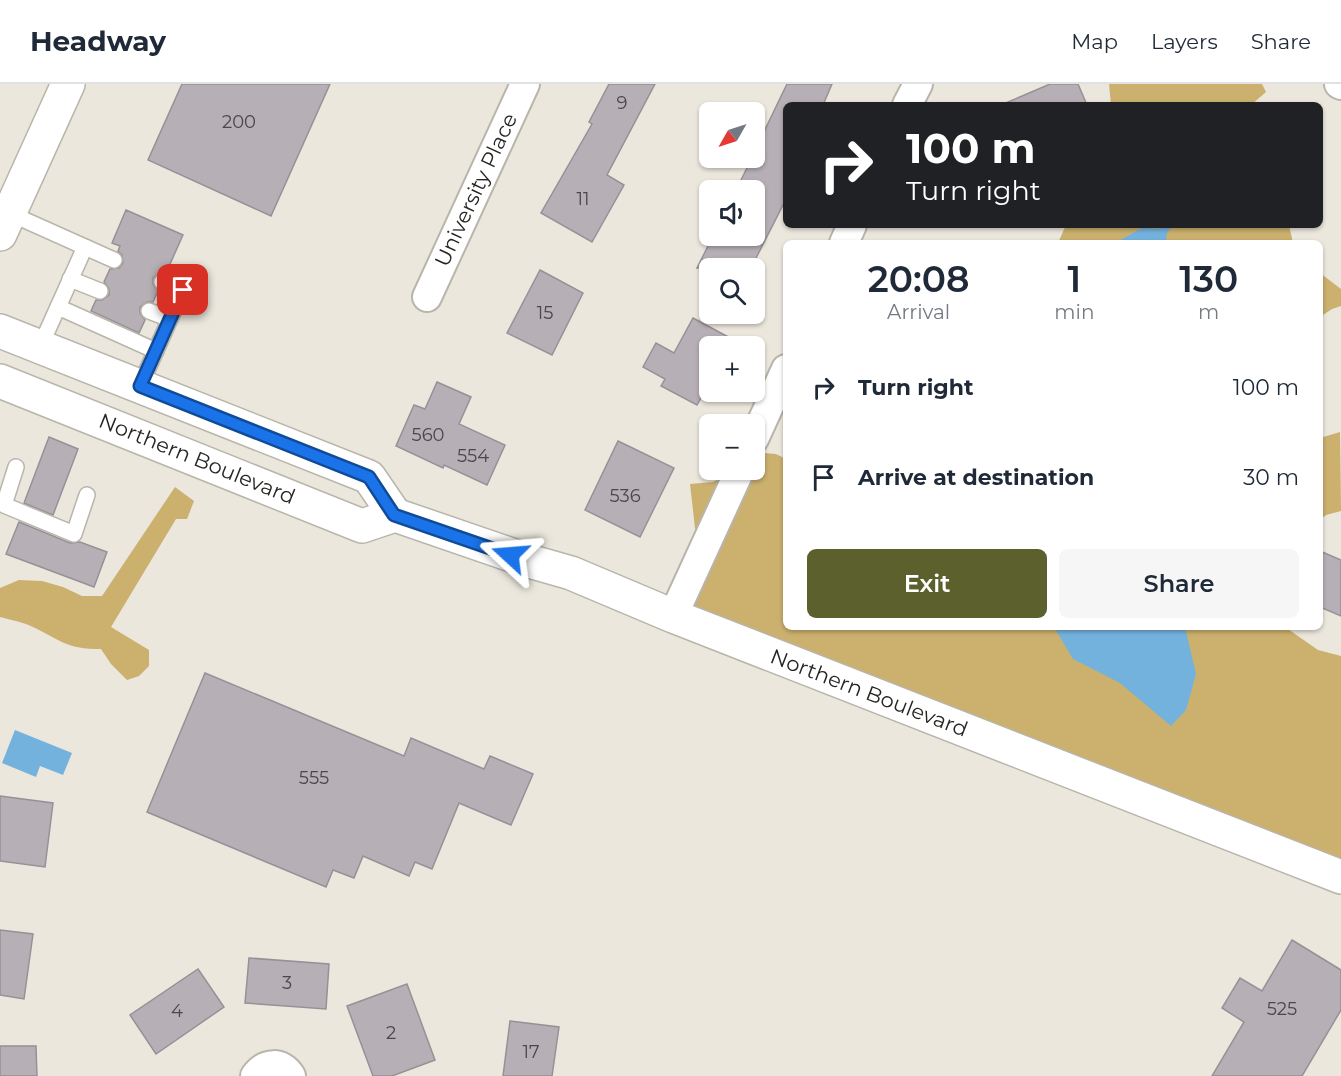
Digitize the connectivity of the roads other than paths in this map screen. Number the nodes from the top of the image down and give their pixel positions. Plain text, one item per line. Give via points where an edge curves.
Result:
1 (68, 84) edge
2 (525, 84) edge
3 (918, 84) edge
4 (908, 102) edge
5 (5, 224) edge
6 (85, 247) junction
7 (114, 260) dead end
8 (70, 279) junction
9 (162, 282) dead end
10 (100, 291) dead end
11 (427, 297) dead end
12 (58, 307) junction
13 (149, 311) dead end
14 (170, 320) junction
15 (0, 331) edge
16 (40, 347) junction
17 (156, 351) junction
18 (783, 375) edge
19 (0, 381) edge
20 (140, 386) junction
21 (765, 414) edge
22 (16, 467) dead end
23 (735, 480) edge
24 (87, 495) dead end
25 (2, 505) edge
26 (394, 515) junction
27 (674, 616) junction
28 (1341, 877) edge
29 (255, 1076) edge
30 (291, 1076) edge

1 - 5 main road
2 - 11 street, University Place
3 - 4 street
5 - 6 lane
6 - 7 lane
6 - 8 lane
8 - 10 lane
8 - 12 lane
9 - 14 lane via 183,290
12 - 16 lane
12 - 17 lane
13 - 14 lane
14 - 17 lane
15 - 16 main road
16 - 20 main road
17 - 20 lane
18 - 21 street
19 - 26 main road, Northern Boulevard via 362,526
20 - 26 main road via 369,477
22 - 25 lane
23 - 27 street
24 - 25 lane via 74,534
26 - 27 main road, Northern Boulevard via 571,573
27 - 28 main road, Northern Boulevard
29 - 30 street via 271,1064 283,1067

